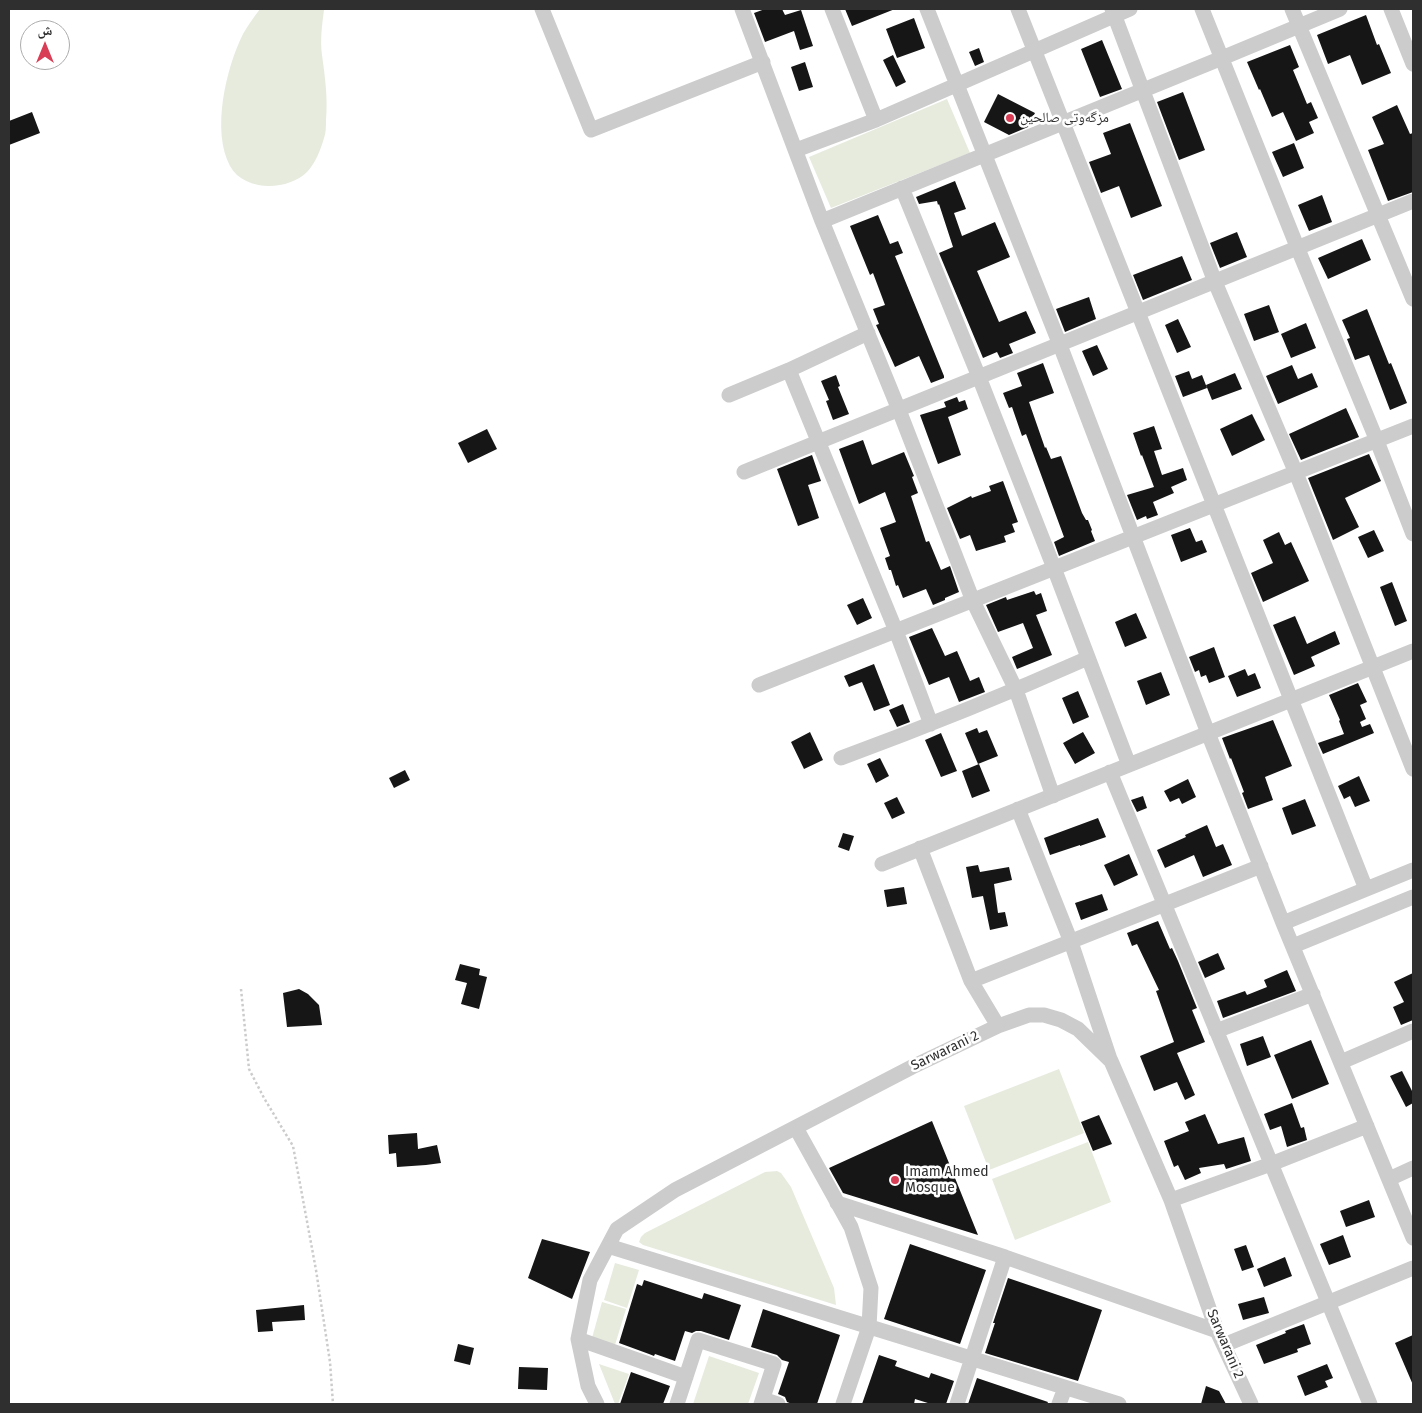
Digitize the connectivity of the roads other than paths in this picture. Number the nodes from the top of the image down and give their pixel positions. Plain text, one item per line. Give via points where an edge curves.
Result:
1 (542, 9) edge
2 (742, 9) edge
3 (832, 9) edge
4 (927, 9) edge
5 (1018, 9) edge
6 (1130, 9) edge
7 (1202, 9) edge
8 (1292, 9) edge
9 (1340, 9) edge
10 (1391, 9) edge
11 (1113, 12) edge
12 (1298, 27) junction
13 (1034, 50) junction
14 (1222, 58) junction
15 (763, 62) junction
16 (1413, 64) edge
17 (958, 84) junction
18 (1143, 90) junction
19 (876, 120) junction
20 (1063, 122) junction
21 (796, 150) junction
22 (984, 154) junction
23 (902, 188) junction
24 (1413, 201) edge
25 (1379, 216) junction
26 (822, 221) junction
27 (1298, 249) junction
28 (1215, 282) junction
29 (1413, 299) edge
30 (1138, 313) junction
31 (868, 334) junction
32 (1060, 345) junction
33 (789, 370) junction
34 (979, 377) junction
35 (729, 395) dead end
36 (899, 410) junction
37 (1413, 426) edge
38 (1377, 441) junction
39 (819, 442) junction
40 (744, 472) dead end
41 (1296, 473) junction
42 (1214, 505) junction
43 (1413, 534) edge
44 (1133, 537) junction
45 (1054, 568) junction
46 (973, 601) junction
47 (896, 631) junction
48 (1413, 651) edge
49 (1088, 658) junction
50 (1372, 668) junction
51 (759, 686) dead end
52 (1016, 690) junction
53 (1291, 700) junction
54 (932, 724) junction
55 (1208, 733) junction
56 (841, 758) dead end
57 (1129, 765) junction
58 (1413, 769) edge
59 (1110, 772) junction
60 (1052, 796) junction
61 (1018, 809) junction
62 (920, 848) junction
63 (882, 864) dead end
64 (1261, 866) junction
65 (1413, 870) edge
66 (1366, 890) junction
67 (1413, 899) edge
68 (1164, 905) junction
69 (1283, 923) junction
70 (1071, 942) junction
71 (1293, 946) junction
72 (971, 981) junction
73 (1313, 994) junction
74 (998, 1026) junction
75 (1216, 1031) junction
76 (1413, 1031) edge
77 (1111, 1061) junction
78 (1341, 1062) junction
79 (1367, 1126) junction
80 (796, 1128) junction
81 (1271, 1164) junction
82 (1413, 1168) edge
83 (1389, 1179) junction
84 (1171, 1200) junction
85 (837, 1203) junction
86 (1413, 1238) edge
87 (608, 1246) junction
88 (1005, 1257) junction
89 (1413, 1268) edge
90 (1328, 1302) junction
91 (869, 1327) junction
92 (1221, 1338) junction
93 (578, 1339) junction
94 (972, 1359) junction
95 (686, 1376) junction
96 (1065, 1388) junction
97 (762, 1402) edge
98 (598, 1404) edge
99 (677, 1404) edge
100 (778, 1404) edge
101 (843, 1404) edge
102 (957, 1404) edge
103 (1060, 1404) edge
104 (1119, 1404) edge
105 (1251, 1404) edge
106 (1370, 1404) edge

1 - 15 street via 591,130
2 - 15 street
3 - 19 street
4 - 17 street
5 - 13 street
6 - 11 street
7 - 14 street
8 - 12 street
9 - 12 street
10 - 16 street
11 - 13 street
11 - 18 street
12 - 14 street
12 - 25 street
13 - 17 street
13 - 20 street
14 - 18 street
14 - 27 street
15 - 21 street
17 - 19 street
17 - 22 street
18 - 20 street
18 - 28 street
19 - 21 street
20 - 22 street
20 - 30 street
21 - 26 street
22 - 23 street
22 - 32 street
23 - 26 street
23 - 34 street
24 - 25 street
25 - 27 street
25 - 29 street
26 - 31 street
27 - 28 street
27 - 38 street
28 - 30 street
28 - 41 street
30 - 32 street
30 - 42 street
31 - 33 street
31 - 36 street
32 - 34 street
32 - 44 street
33 - 35 street
33 - 39 street
34 - 36 street
34 - 45 street
36 - 39 street
36 - 46 street
37 - 38 street
38 - 41 street
38 - 43 street
39 - 40 street
39 - 47 street
41 - 42 street
41 - 50 street
42 - 44 street
42 - 53 street
44 - 45 street
44 - 55 street
45 - 46 street
45 - 49 street
46 - 47 street
46 - 52 street
47 - 51 street
47 - 54 street
48 - 50 street
49 - 52 street
49 - 57 street
50 - 53 street
50 - 58 street
52 - 54 street
52 - 60 street
53 - 55 street
53 - 66 street
54 - 56 street
55 - 57 street
55 - 64 street
57 - 59 street
59 - 60 street
59 - 68 street
60 - 61 street
61 - 62 street
61 - 70 street
62 - 63 street
62 - 72 street
64 - 68 street
64 - 69 street
65 - 66 street
66 - 69 street
67 - 71 street
68 - 70 street
68 - 75 street
69 - 71 street
70 - 72 street
70 - 77 street
71 - 73 street
72 - 74 street
73 - 75 street
73 - 78 street
74 - 77 street, Sarwarani 2 via 1029,1015 1044,1014 1078,1029
74 - 80 street, Sarwarani 2
75 - 81 street
76 - 78 street
77 - 84 street, Sarwarani 2
78 - 79 street
79 - 81 street
79 - 83 street
80 - 85 street
80 - 87 street, Sarwarani 2 via 675,1190 617,1229
81 - 84 street
81 - 90 street
82 - 83 street
83 - 86 street
84 - 92 street, Sarwarani 2
85 - 88 street
85 - 91 street via 851,1227 870,1288
87 - 91 street
87 - 93 street, Sarwarani 2 via 590,1280
88 - 92 street
88 - 94 street
89 - 90 street
90 - 92 street
90 - 106 street
91 - 94 street
91 - 101 street
92 - 105 street, Sarwarani 2
93 - 95 street
93 - 98 street, Sarwarani 2 via 588,1386
94 - 96 street
94 - 102 street
95 - 97 street via 698,1340 774,1364
95 - 99 street
96 - 103 street
96 - 104 street
97 - 100 street

